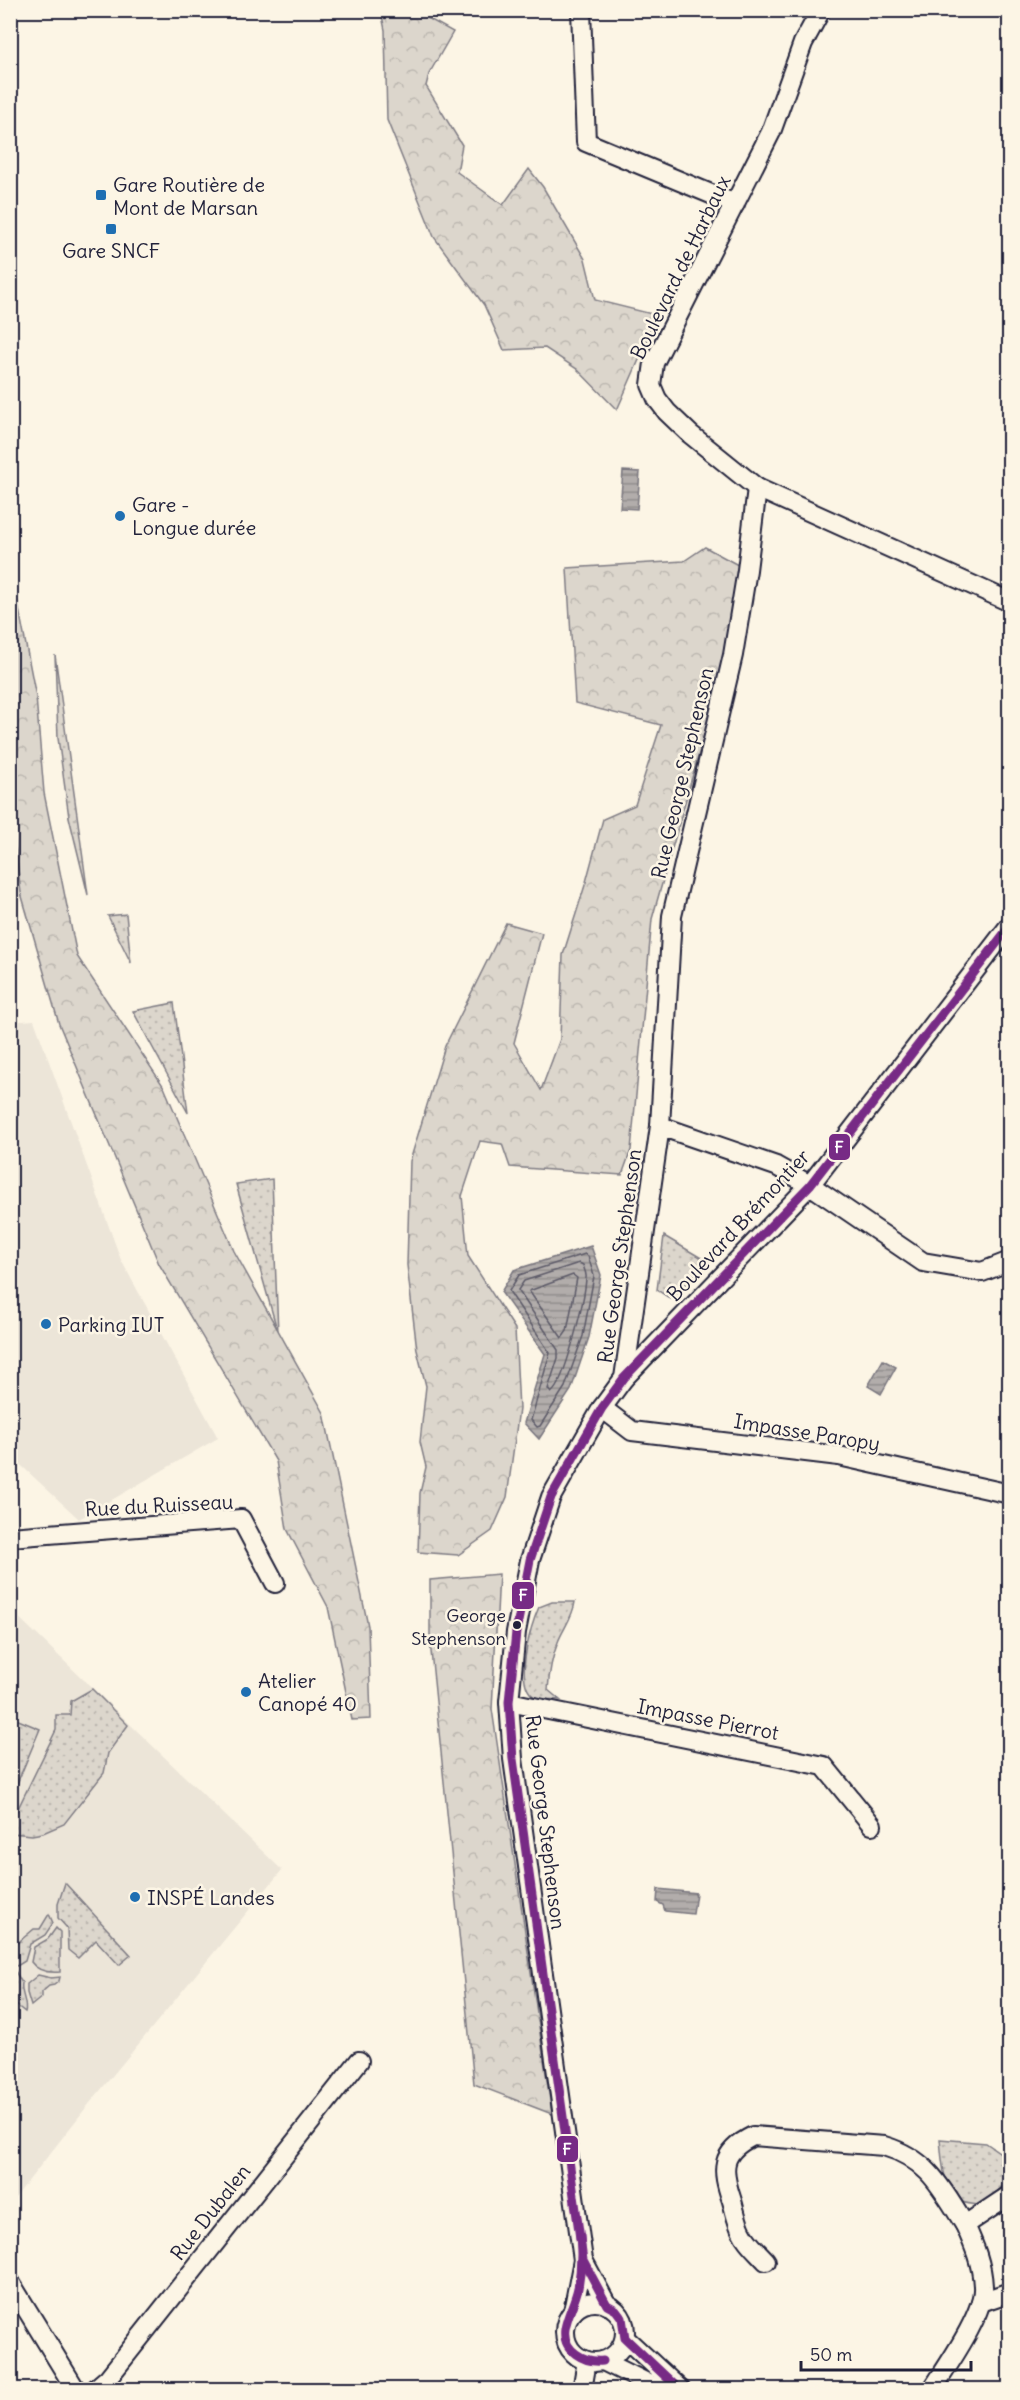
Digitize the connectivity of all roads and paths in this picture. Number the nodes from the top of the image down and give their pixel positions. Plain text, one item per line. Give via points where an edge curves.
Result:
1 (581, 10) edge
2 (821, 10) edge
3 (735, 204) junction
4 (757, 488) junction
5 (1010, 602) edge
6 (1010, 925) edge
7 (660, 1126) junction
8 (810, 1185) junction
9 (1010, 1261) edge
10 (624, 1378) junction
11 (603, 1408) junction
12 (1010, 1494) edge
13 (10, 1537) edge
14 (275, 1583) dead end
15 (508, 1702) junction
16 (872, 1825) dead end
17 (359, 2061) dead end
18 (1010, 2195) edge
19 (964, 2225) junction
20 (583, 2260) junction
21 (766, 2261) dead end
22 (10, 2282) edge
23 (1010, 2292) edge
24 (981, 2302) junction
25 (607, 2305) junction
26 (573, 2312) junction
27 (625, 2338) junction
28 (595, 2361) junction
29 (76, 2390) edge
30 (94, 2390) edge
31 (582, 2390) edge
32 (661, 2390) edge
33 (681, 2390) edge
34 (932, 2390) edge

1 - 3 street via 586,142
2 - 3 street, Boulevard de Harbaux via 803,43 771,132
3 - 4 street, Boulevard de Harbaux via 654,363 651,384 667,412
4 - 5 street, Boulevard de Harbaux
4 - 7 street, Rue George Stephenson via 733,655 672,916
6 - 8 street, Boulevard Brémontier
7 - 8 street via 776,1166
7 - 10 street, Rue George Stephenson
8 - 9 street via 923,1262 982,1272
8 - 10 street, Boulevard Brémontier
10 - 11 street, Rue George Stephenson
11 - 12 street, Impasse Paropy via 632,1431 839,1456
11 - 15 street, Rue George Stephenson via 551,1497 530,1560
13 - 14 street, Rue du Ruisseau via 241,1519
15 - 16 street, Impasse Pierrot via 824,1766
15 - 20 street, Rue George Stephenson
17 - 30 street, Rue Dubalen
18 - 19 street
19 - 21 street via 936,2180 902,2151 884,2146 753,2136 731,2151 724,2177 742,2234
19 - 24 street via 978,2255 984,2288
20 - 25 street, Rue George Stephenson
20 - 26 street, Rue George Stephenson
22 - 29 street
23 - 24 street
24 - 34 street
25 - 26 street via 588,2303
25 - 27 street via 622,2318
26 - 28 street via 565,2330 566,2340 578,2357
27 - 28 street via 615,2355
27 - 33 street
28 - 31 street
28 - 32 street

